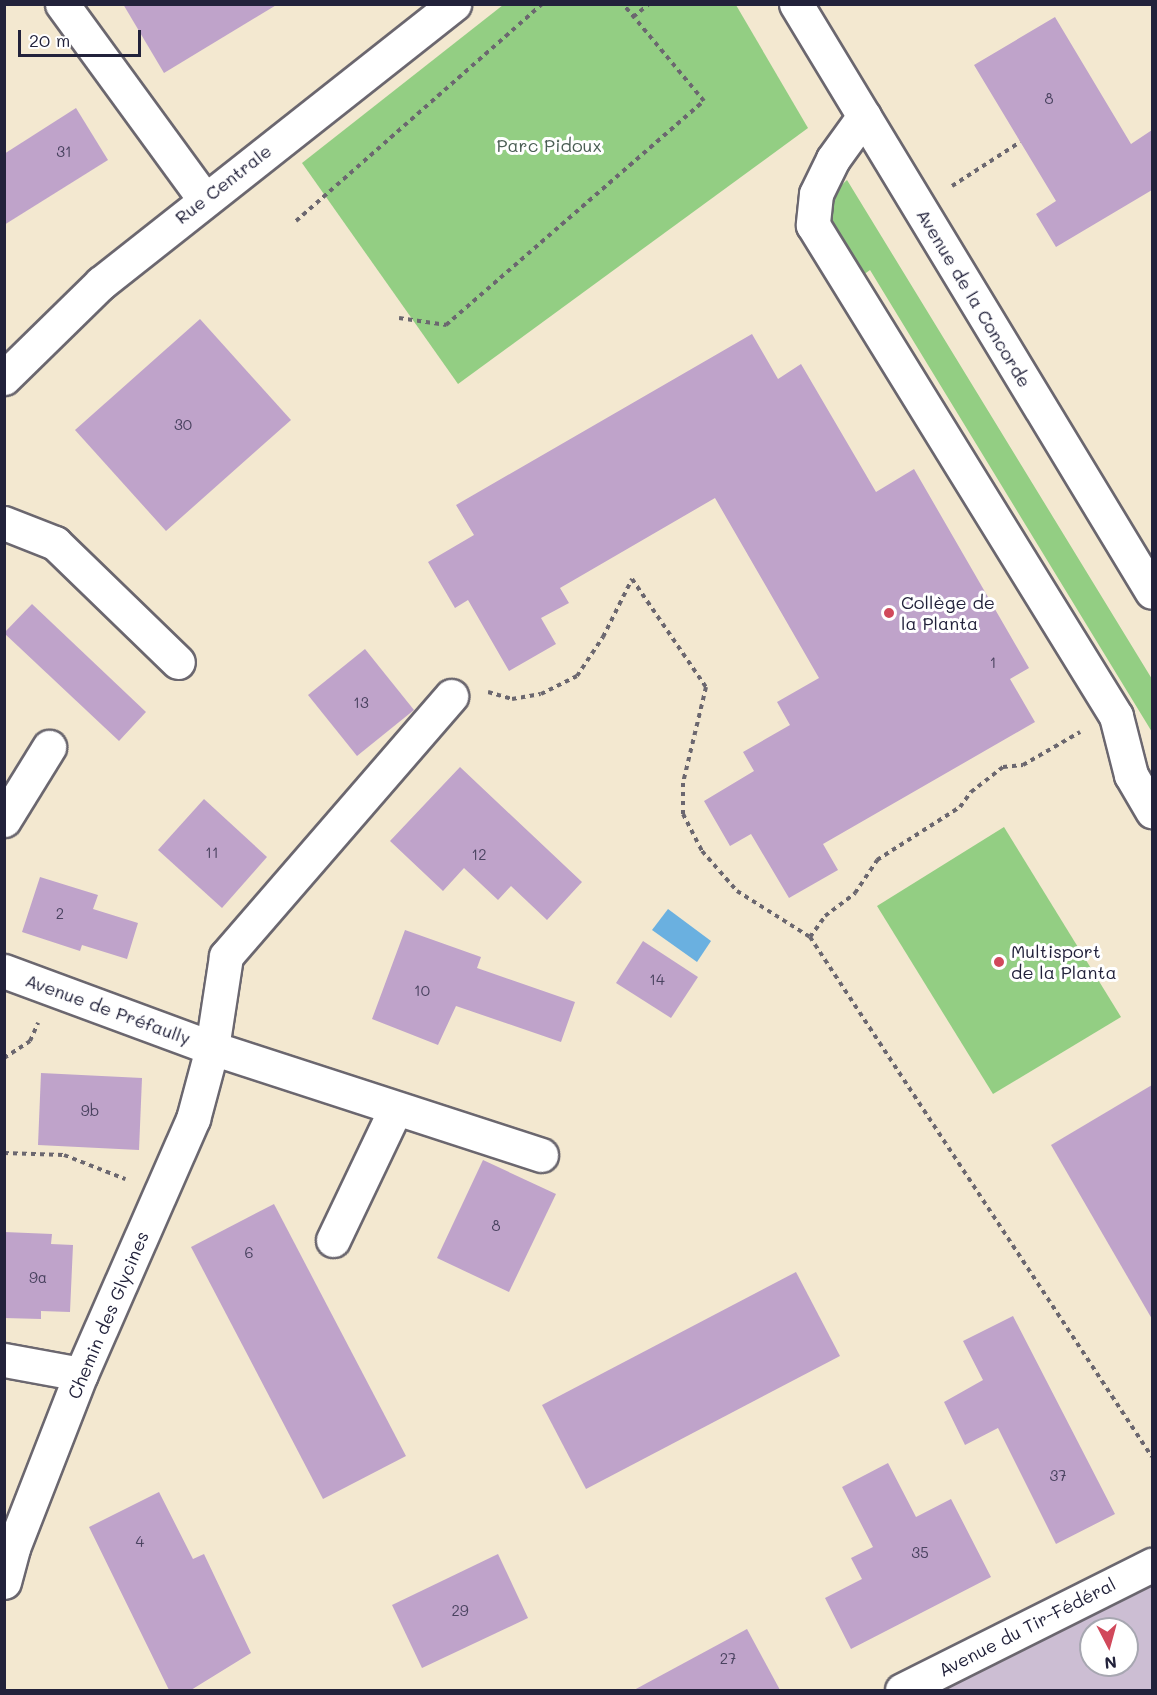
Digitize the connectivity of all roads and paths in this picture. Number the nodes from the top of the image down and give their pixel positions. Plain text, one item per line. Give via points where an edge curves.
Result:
1 (62, 4) edge
2 (454, 4) edge
3 (542, 4) edge
4 (623, 4) edge
5 (649, 4) edge
6 (796, 4) edge
7 (633, 17) junction
8 (864, 116) junction
9 (1020, 142) dead end
10 (952, 186) dead end
11 (204, 199) junction
12 (296, 221) dead end
13 (399, 318) dead end
14 (4, 378) edge
15 (4, 523) edge
16 (1152, 592) edge
17 (178, 662) dead end
18 (451, 696) joint
19 (1073, 736) dead end
20 (49, 747) dead end
21 (1152, 811) edge
22 (4, 820) edge
23 (810, 937) junction
24 (4, 971) edge
25 (52, 989) junction
26 (212, 1048) junction
27 (4, 1058) edge
28 (395, 1110) junction
29 (4, 1153) edge
30 (541, 1155) dead end
31 (161, 1193) junction
32 (333, 1240) dead end
33 (4, 1360) edge
34 (81, 1374) junction
35 (1152, 1457) edge
36 (1152, 1564) edge
37 (4, 1582) edge
38 (902, 1690) edge

1 - 11 street
2 - 11 street, Rue Centrale
3 - 12 path
4 - 7 path
5 - 7 path
6 - 8 street, Avenue de la Concorde
7 - 13 path via 704,101 446,325
8 - 16 street, Avenue de la Concorde
8 - 21 street via 832,159 816,194 813,225 1116,716 1131,775
9 - 10 path
11 - 14 street, Rue Centrale via 101,283
15 - 17 street via 55,543
18 - 23 path via 455,688 472,687 512,699 541,694 577,676 603,637 632,579 706,687 686,766 683,814 702,851 738,891
18 - 26 street, Chemin des Glycines via 226,956
19 - 23 path via 1023,765 1003,767 971,792 960,807 877,860 855,893 825,916
20 - 22 street
23 - 35 path
24 - 25 street, Avenue de Préfaully
25 - 26 street, Avenue de Préfaully
25 - 27 path via 30,1041
26 - 28 street, Avenue de Préfaully
26 - 31 street, Chemin des Glycines via 194,1119
28 - 30 street, Avenue de Préfaully
28 - 32 street
29 - 31 path via 64,1155
31 - 34 street, Chemin des Glycines
33 - 34 street
34 - 37 street, Chemin des Glycines
36 - 38 street, Avenue du Tir-Fédéral

